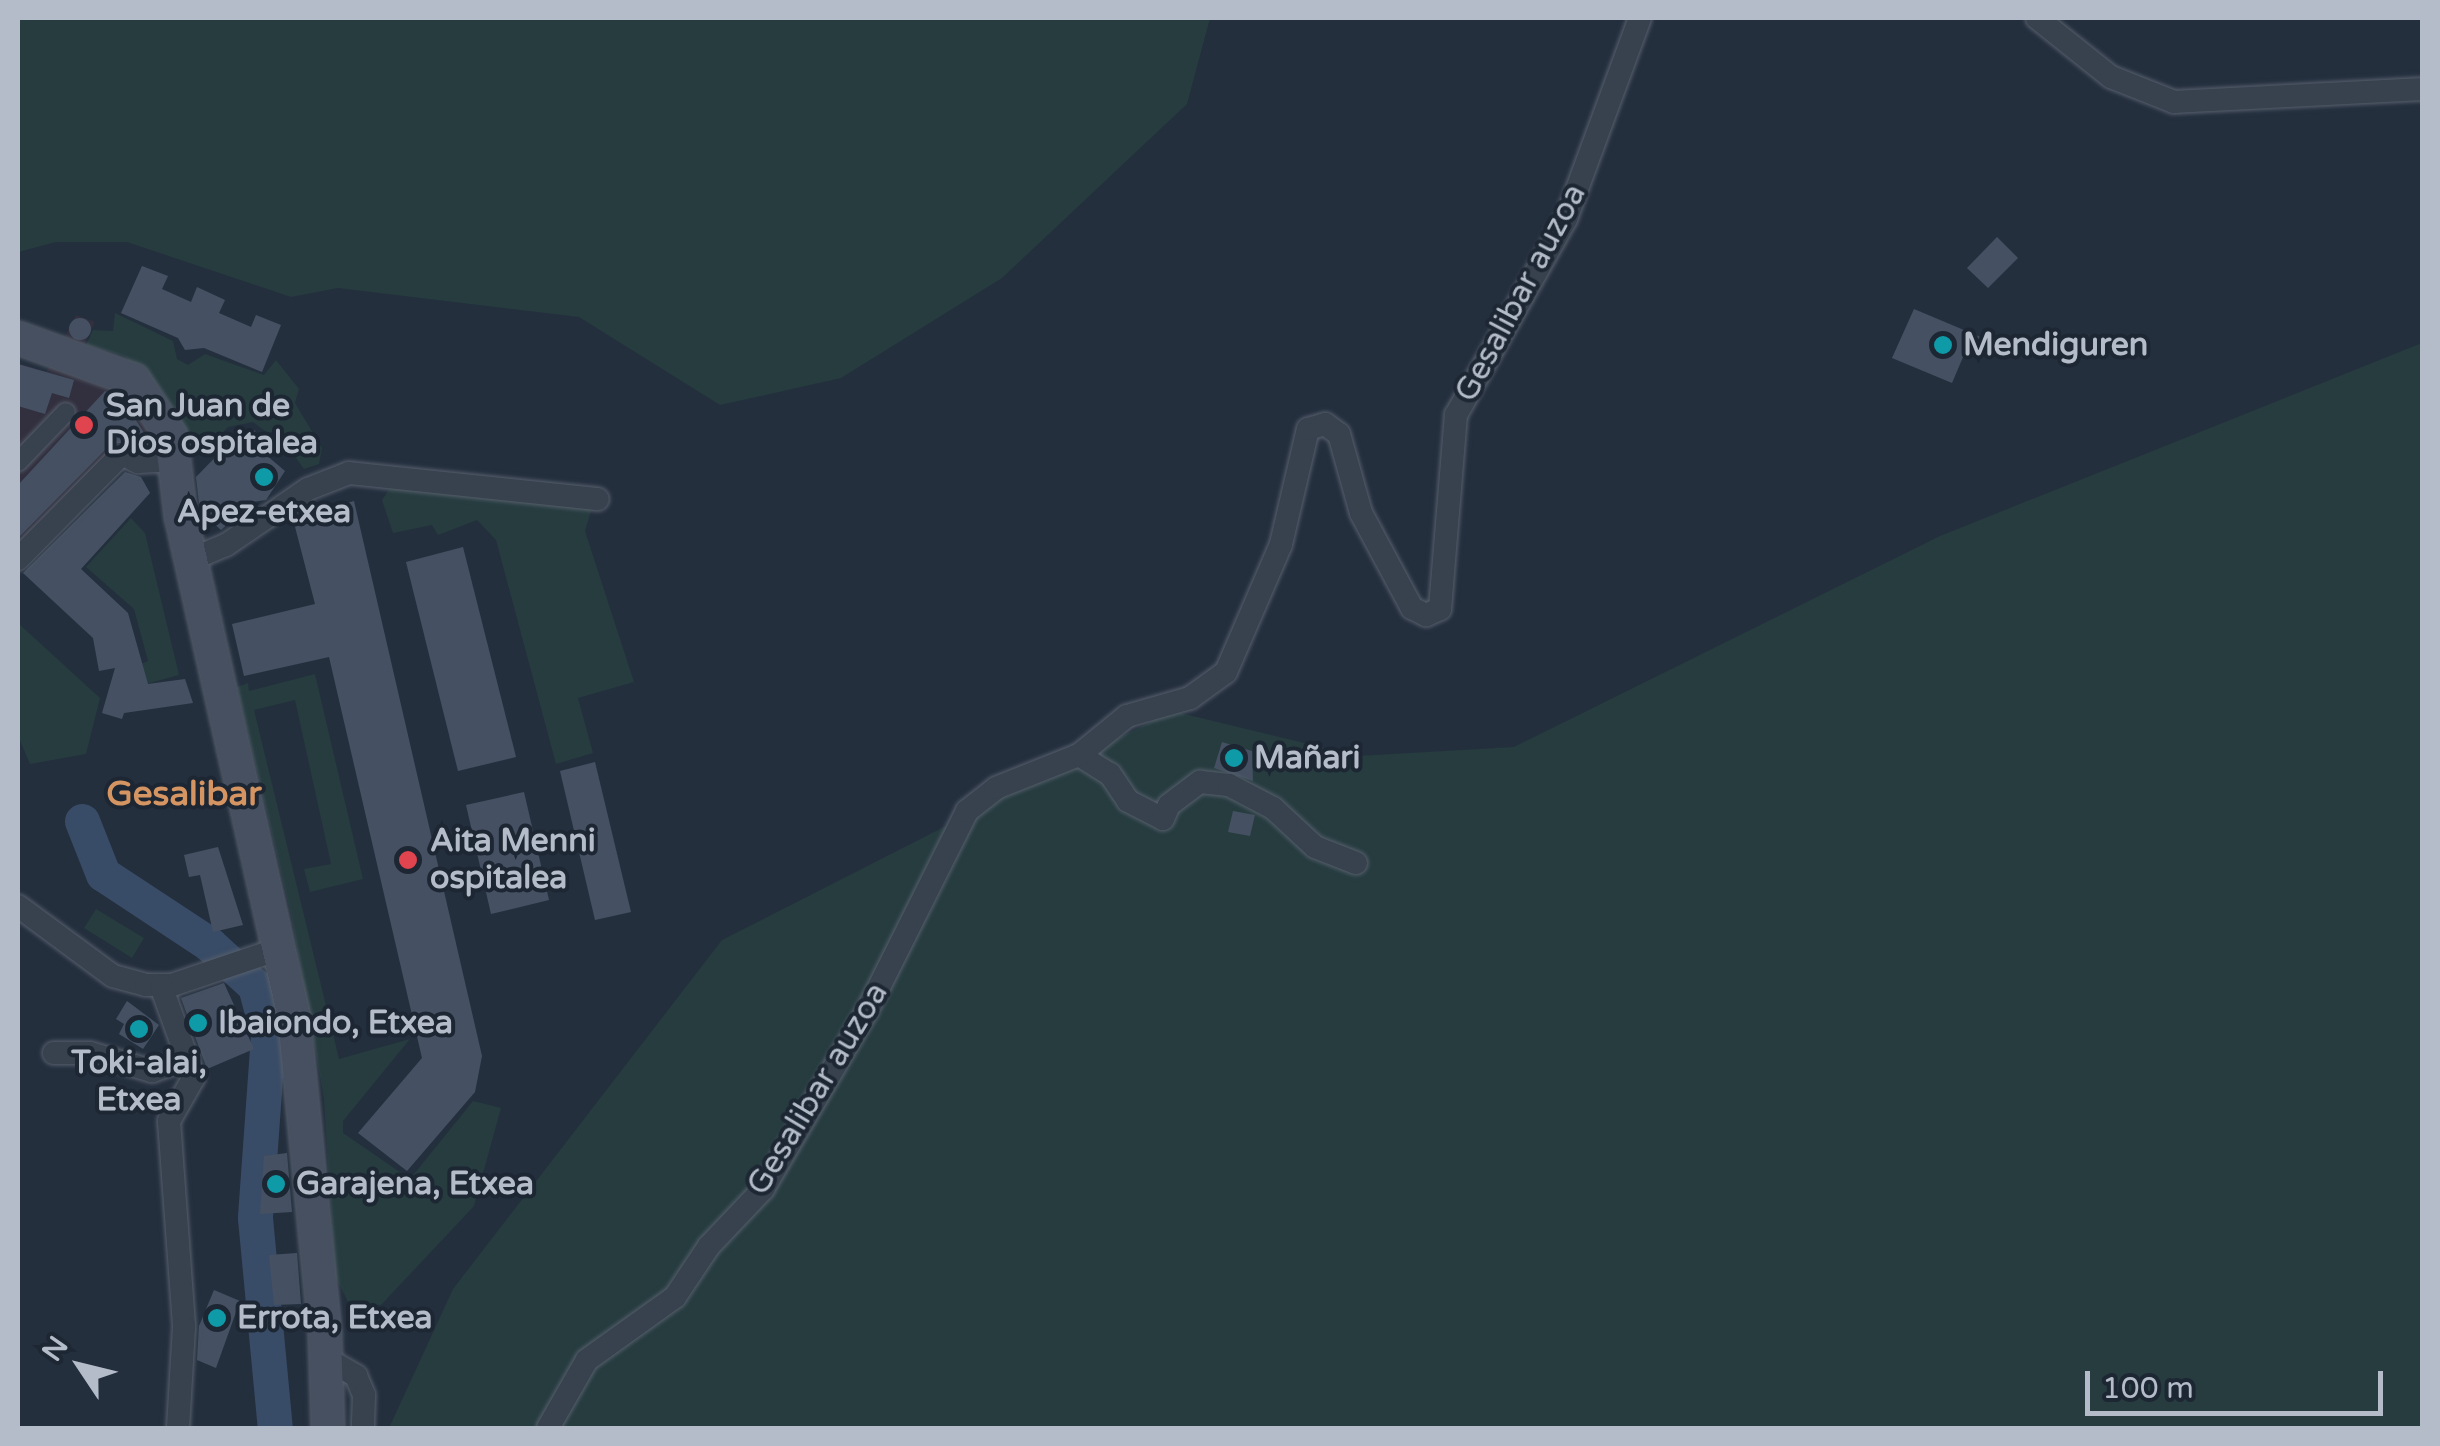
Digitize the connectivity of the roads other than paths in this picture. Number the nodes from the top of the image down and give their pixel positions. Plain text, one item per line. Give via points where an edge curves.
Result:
1 (1640, 18) edge
2 (2037, 18) edge
3 (2422, 89) edge
4 (18, 338) edge
5 (66, 412) dead end
6 (176, 460) junction
7 (18, 462) edge
8 (598, 498) dead end
9 (18, 559) edge
10 (190, 560) junction
11 (1078, 755) junction
12 (1356, 862) dead end
13 (18, 906) edge
14 (268, 953) junction
15 (161, 986) junction
16 (54, 1052) dead end
17 (191, 1067) junction
18 (327, 1359) junction
19 (178, 1428) edge
20 (328, 1428) edge
21 (363, 1428) edge
22 (548, 1428) edge

1 - 11 street, Gesalibar auzoa via 1566,219 1456,415 1440,609 1426,615 1412,608 1362,513 1338,434 1327,425 1314,426 1304,433 1262,597 1226,672 1190,698 1127,716
2 - 3 street via 2111,77 2174,102
4 - 6 main road via 134,380 159,413
5 - 7 street
6 - 9 street via 138,462 122,454
6 - 10 main road
8 - 10 street via 348,474 308,489 226,545
10 - 14 main road
11 - 12 street via 1110,774 1128,801 1163,819 1169,805 1200,782 1229,786 1273,808 1314,847
11 - 22 street, Gesalibar auzoa via 996,788 967,812 867,1011 804,1110 774,1173 675,1298 587,1360
13 - 15 street via 113,976
14 - 15 street
14 - 18 main road
15 - 17 street
16 - 17 street via 90,1053 152,1071
17 - 19 street via 169,1121 184,1328
18 - 20 main road
18 - 21 street via 356,1376 364,1395

